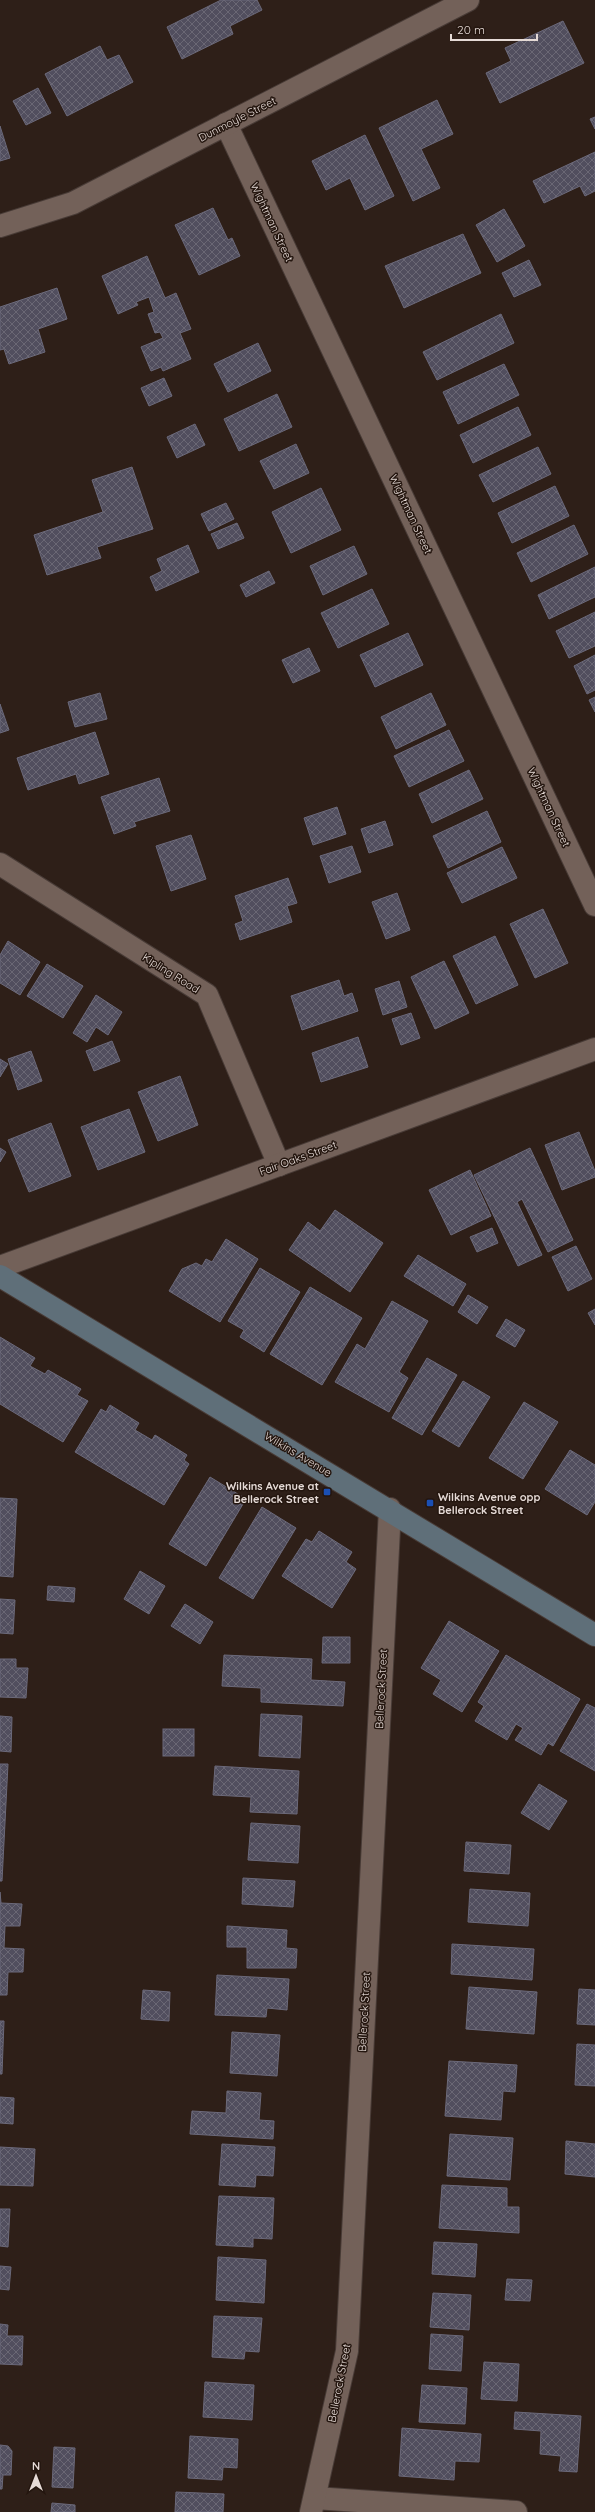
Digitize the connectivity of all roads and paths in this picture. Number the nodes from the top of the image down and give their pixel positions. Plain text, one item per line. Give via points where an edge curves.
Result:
1 (468, 0) edge
2 (226, 124) junction
3 (0, 226) edge
4 (0, 864) edge
5 (595, 905) edge
6 (595, 1049) edge
7 (279, 1165) junction
8 (0, 1267) edge
9 (0, 1276) edge
10 (390, 1509) junction
11 (595, 1635) edge
12 (313, 2505) edge
13 (516, 2512) edge

1 - 2 street, Dunmoyle Street
2 - 3 street, Dunmoyle Street via 72,203
2 - 5 street, Wightman Street
4 - 7 street, Kipling Road via 207,995
6 - 7 street, Fair Oaks Street
7 - 8 street, Fair Oaks Street
9 - 10 main road, Wilkins Avenue
10 - 11 main road, Wilkins Avenue
10 - 12 street, Bellerock Street via 347,2352
12 - 13 street

